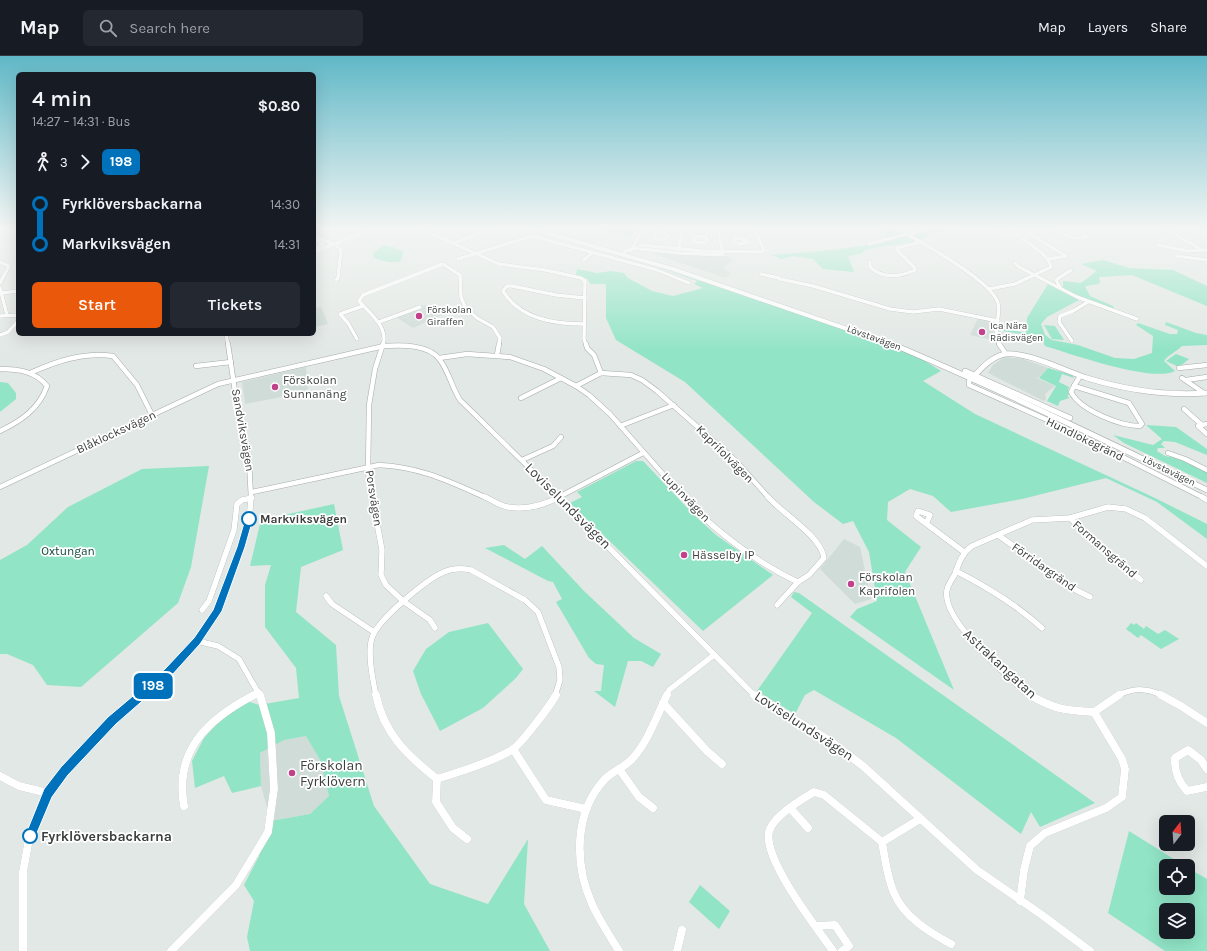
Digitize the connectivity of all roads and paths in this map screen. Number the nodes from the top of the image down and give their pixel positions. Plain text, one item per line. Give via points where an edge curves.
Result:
1 (8, 269) edge
2 (339, 269) edge
3 (430, 269) edge
4 (450, 269) edge
5 (536, 269) edge
6 (652, 269) edge
7 (672, 269) edge
8 (871, 269) edge
9 (915, 269) edge
10 (963, 269) edge
11 (1023, 269) edge
12 (1047, 269) edge
13 (1071, 270) dead end
14 (761, 274) dead end
15 (1035, 274) junction
16 (336, 280) dead end
17 (0, 283) edge
18 (689, 283) dead end
19 (1057, 287) junction
20 (0, 288) edge
21 (989, 289) junction
22 (16, 292) edge
23 (1, 296) edge
24 (585, 298) junction
25 (1088, 302) junction
26 (363, 306) junction
27 (420, 307) dead end
28 (7, 315) junction
29 (16, 315) edge
30 (0, 316) edge
31 (1137, 319) dead end
32 (998, 321) junction
33 (16, 322) edge
34 (379, 322) junction
35 (584, 324) junction
36 (0, 335) edge
37 (226, 336) edge
38 (357, 339) dead end
39 (1072, 341) dead end
40 (384, 346) junction
41 (1006, 354) junction
42 (497, 355) junction
43 (439, 358) junction
44 (231, 362) junction
45 (1207, 365) edge
46 (196, 366) dead end
47 (1179, 368) dead end
48 (0, 369) edge
49 (601, 373) junction
50 (30, 374) junction
51 (974, 376) junction
52 (1080, 376) junction
53 (1207, 377) edge
54 (561, 378) junction
55 (234, 380) junction
56 (576, 386) junction
57 (1073, 386) junction
58 (1206, 393) edge
59 (521, 398) dead end
60 (674, 405) junction
61 (1184, 410) dead end
62 (152, 415) junction
63 (1204, 424) edge
64 (620, 426) junction
65 (0, 431) edge
66 (1207, 434) edge
67 (561, 437) dead end
68 (643, 453) junction
69 (1168, 453) dead end
70 (522, 460) junction
71 (369, 466) junction
72 (1207, 470) edge
73 (1207, 486) edge
74 (0, 487) edge
75 (1207, 490) edge
76 (252, 495) junction
77 (560, 498) junction
78 (1207, 500) edge
79 (1070, 518) junction
80 (927, 522) dead end
81 (998, 535) junction
82 (964, 552) junction
83 (1207, 566) edge
84 (956, 571) junction
85 (1141, 580) dead end
86 (798, 582) junction
87 (326, 596) dead end
88 (1090, 597) dead end
89 (403, 602) junction
90 (777, 605) dead end
91 (202, 610) dead end
92 (435, 628) dead end
93 (1042, 628) dead end
94 (374, 632) junction
95 (197, 641) junction
96 (714, 655) junction
97 (260, 692) junction
98 (662, 703) junction
99 (1094, 712) junction
100 (1207, 724) edge
101 (513, 749) junction
102 (722, 764) dead end
103 (619, 769) junction
104 (1207, 769) edge
105 (0, 776) edge
106 (436, 779) junction
107 (1207, 787) edge
108 (48, 793) junction
109 (184, 806) dead end
110 (653, 808) dead end
111 (586, 809) junction
112 (791, 809) junction
113 (920, 819) junction
114 (808, 828) dead end
115 (467, 839) dead end
116 (882, 842) junction
117 (1020, 901) junction
118 (816, 926) junction
119 (682, 930) dead end
120 (951, 944) dead end
121 (23, 951) edge
122 (171, 951) edge
123 (619, 951) edge
124 (677, 951) edge
125 (833, 951) edge
126 (842, 951) edge
127 (1090, 951) edge

1 - 17 street
2 - 16 street
3 - 26 street via 363,295 359,301
4 - 42 street via 460,275 464,307 493,327 500,338
5 - 24 street via 581,278 585,281
6 - 18 street
7 - 51 street, Lövstavägen via 857,332
8 - 9 street via 899,277
10 - 21 street
11 - 15 street
12 - 15 street
13 - 19 street via 1056,280 1060,286
14 - 32 street via 813,286 890,309 906,312 939,309
15 - 19 street
15 - 21 street via 1011,286
19 - 25 street
20 - 23 street
21 - 32 street via 998,303
22 - 23 street
23 - 28 street
24 - 35 street
24 - 35 street via 512,286 507,286 503,291 510,302 538,318 555,323
25 - 31 street
25 - 39 street via 1059,318
26 - 34 street
26 - 38 street via 340,314
27 - 34 street
28 - 29 street
28 - 30 street
32 - 41 street via 998,343
33 - 36 street via 8,332
34 - 40 street via 385,340
35 - 49 street via 587,348 594,355
37 - 44 street, Sandviksvägen
40 - 43 street via 413,347
40 - 55 street
40 - 71 street, Porsvägen via 375,369 369,406
41 - 51 street via 1000,354 990,360
41 - 52 street via 1018,355
42 - 43 street, Lupinvägen via 467,354
42 - 54 street, Lupinvägen via 519,360
43 - 70 street, Loviselundsvägen via 460,400
44 - 46 street
44 - 55 street, Sandviksvägen
45 - 47 street
48 - 50 street
49 - 56 street
49 - 60 street, Kaprifolvägen via 631,375 642,380
50 - 62 street via 58,361 98,354 112,356 137,385
50 - 65 street via 44,382 46,386 43,395 31,412
51 - 73 street, Lövstavägen via 1053,410
51 - 75 street, Lövstavägen
51 - 78 street, Hundlokegränd via 969,385 1063,427
52 - 57 street
52 - 58 street via 1147,393
53 - 58 street via 1184,379
54 - 56 street, Lupinvägen
54 - 59 street
55 - 62 street, Blåklocksvägen via 218,384
55 - 76 street, Sandviksvägen via 249,461
56 - 64 street, Lupinvägen via 589,395
57 - 57 street via 1071,395 1078,401 1114,421 1128,426 1142,424 1132,406
60 - 64 street
60 - 86 street, Kaprifolvägen via 736,461 772,502 823,550 824,558 812,573
61 - 63 street
62 - 74 street, Blåklocksvägen
63 - 66 street via 1198,426
64 - 68 street, Lupinvägen
67 - 70 street, Loviselundsvägen via 553,446
68 - 77 street
68 - 86 street, Lupinvägen via 696,512 736,544
69 - 72 street
70 - 77 street, Loviselundsvägen
71 - 76 street
71 - 77 street via 400,466 427,472 507,507 531,507
71 - 89 street, Porsvägen via 368,473 382,550 381,575 386,585
76 - 91 street via 237,504 234,530 209,601
76 - 95 street, Sandviksvägen via 248,522 229,581 217,611
77 - 96 street, Loviselundsvägen
79 - 81 street via 1032,520
79 - 83 street via 1108,507 1126,509 1145,518
79 - 85 street, Formansgränd
80 - 82 street
81 - 82 street
81 - 88 street, Förridargränd via 1076,590
82 - 84 street, Astrakangatan
84 - 93 street via 1003,597 1034,619
84 - 99 street, Astrakangatan via 947,591 949,607 960,626 981,650 1025,692 1043,703 1062,710
86 - 90 street
87 - 94 street via 332,604
89 - 92 street, Porsvägen via 430,620
89 - 94 street
89 - 101 street via 439,573 461,568 471,570 525,600 538,612 559,667 560,680 557,693 549,707
94 - 106 street via 370,648 372,673 381,718 392,736
95 - 97 street via 218,646 239,659
95 - 108 street, Sandviksvägen via 168,672 112,721 64,771
96 - 98 street via 669,690
96 - 113 street, Loviselundsvägen via 755,696 830,741 863,766
97 - 109 street via 232,706 204,729 192,745 186,758 182,785
97 - 122 street via 271,733 274,789 268,832 236,885
98 - 102 street via 706,751
98 - 103 street via 644,741 632,759
99 - 100 street via 1132,689 1147,690 1166,697
99 - 117 street via 1126,770 1122,796 1106,808 1045,833 1030,846
101 - 106 street via 463,771
101 - 111 street via 546,800
103 - 110 street via 639,797
103 - 111 street via 606,778
104 - 107 street via 1201,760 1188,750 1176,758 1174,766 1178,782 1187,791
105 - 108 street via 19,786
106 - 115 street via 436,802 453,828
108 - 121 street, Sandviksvägen via 29,839 23,872
111 - 123 street via 579,846 585,886 592,905
112 - 114 street
112 - 116 street via 814,792 824,795
112 - 118 street via 773,824 769,832 769,846 789,887
113 - 116 street
113 - 117 street, Loviselundsvägen via 977,870
116 - 120 street via 896,899 932,934
117 - 127 street, Loviselundsvägen
118 - 125 street
118 - 126 street via 835,925 849,946
119 - 124 street

